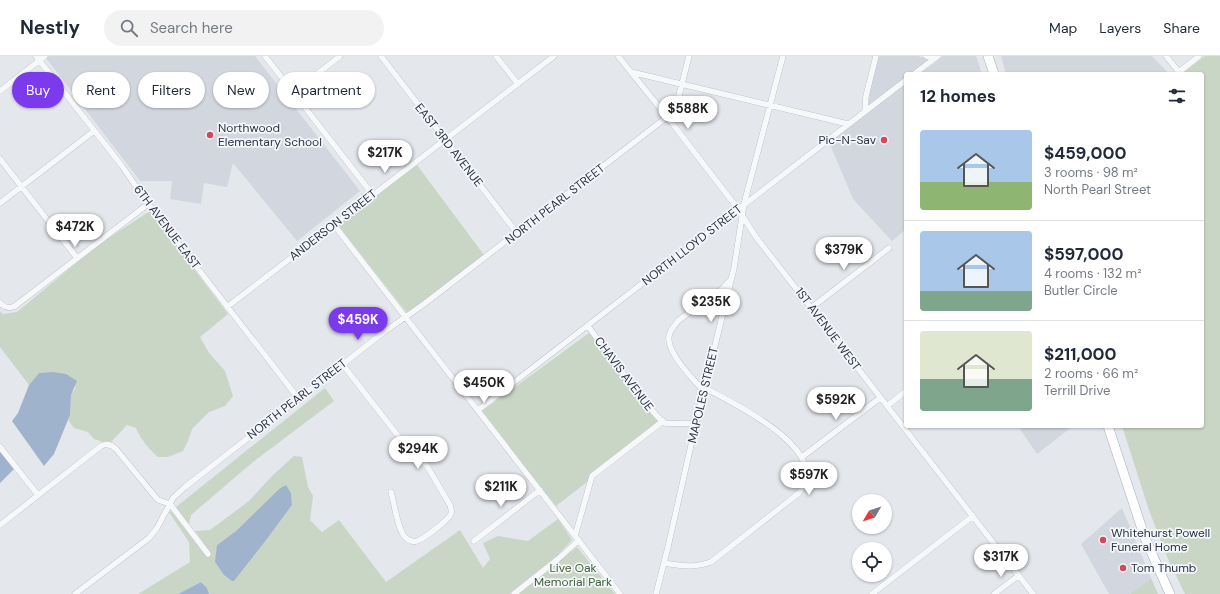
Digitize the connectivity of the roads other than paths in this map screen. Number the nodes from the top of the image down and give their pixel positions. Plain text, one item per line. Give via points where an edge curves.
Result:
1 (44, 56) edge
2 (265, 56) edge
3 (340, 56) edge
4 (381, 56) edge
5 (496, 56) edge
6 (554, 56) edge
7 (618, 56) edge
8 (689, 56) edge
9 (783, 56) edge
10 (876, 56) edge
11 (926, 56) edge
12 (988, 56) edge
13 (1166, 56) edge
14 (1199, 56) edge
15 (38, 58) edge
16 (936, 58) edge
17 (278, 72) edge
18 (320, 72) edge
19 (631, 72) junction
20 (917, 72) edge
21 (993, 72) edge
22 (904, 82) edge
23 (518, 84) junction
24 (682, 84) junction
25 (0, 91) edge
26 (771, 106) junction
27 (306, 108) edge
28 (866, 111) junction
29 (667, 117) junction
30 (672, 122) junction
31 (848, 124) junction
32 (94, 131) junction
33 (444, 140) junction
34 (0, 159) edge
35 (21, 187) junction
36 (373, 195) junction
37 (0, 203) edge
38 (148, 204) junction
39 (744, 204) junction
40 (738, 209) junction
41 (742, 216) junction
42 (334, 225) junction
43 (517, 234) junction
44 (889, 248) dead end
45 (77, 258) junction
46 (731, 280) junction
47 (0, 303) edge
48 (227, 307) junction
49 (811, 308) junction
50 (406, 317) junction
51 (588, 326) junction
52 (342, 365) junction
53 (704, 390) junction
54 (904, 393) edge
55 (298, 398) junction
56 (880, 398) junction
57 (887, 406) junction
58 (478, 410) junction
59 (663, 421) junction
60 (696, 423) junction
61 (904, 428) edge
62 (904, 428) edge
63 (1109, 428) edge
64 (0, 447) edge
65 (802, 457) junction
66 (540, 490) junction
67 (391, 492) dead end
68 (38, 495) junction
69 (170, 504) junction
70 (973, 516) junction
71 (0, 525) edge
72 (577, 538) junction
73 (474, 541) dead end
74 (208, 554) dead end
75 (664, 563) junction
76 (1018, 576) junction
77 (76, 594) edge
78 (514, 594) edge
79 (620, 594) edge
80 (656, 594) edge
81 (872, 594) edge
82 (994, 594) edge
83 (1033, 594) edge
84 (1170, 594) edge

1 - 15 street
2 - 17 street
3 - 18 street
4 - 33 street, EAST 3RD AVENUE
5 - 23 street
6 - 23 street, ANDERSON STREET
7 - 19 street, 1ST AVENUE WEST
8 - 24 street
9 - 26 street, MAPOLES STREET
10 - 28 street via 866,96
11 - 16 street
12 - 21 main road
13 - 14 street via 1179,72
15 - 25 street
15 - 32 street, 6TH AVENUE EAST
16 - 20 street
19 - 24 street
19 - 29 street, 1ST AVENUE WEST
22 - 28 street, NORTH LLOYD STREET
23 - 33 street, ANDERSON STREET
24 - 26 street
24 - 30 street
26 - 31 street
26 - 39 street, MAPOLES STREET
27 - 36 street
28 - 31 street, NORTH LLOYD STREET
29 - 30 street, 1ST AVENUE WEST
29 - 43 street, NORTH PEARL STREET
30 - 40 street, 1ST AVENUE WEST
31 - 39 street, NORTH LLOYD STREET
32 - 35 street
32 - 38 street, 6TH AVENUE EAST
33 - 36 street, ANDERSON STREET
33 - 43 street, EAST 3RD AVENUE
34 - 35 street
35 - 37 street
35 - 45 street
36 - 42 street, ANDERSON STREET
38 - 45 street
38 - 48 street, 6TH AVENUE EAST
39 - 40 street, NORTH LLOYD STREET
39 - 41 street, MAPOLES STREET
40 - 41 street, 1ST AVENUE WEST
40 - 51 street, NORTH LLOYD STREET
41 - 46 street, MAPOLES STREET
41 - 49 street, 1ST AVENUE WEST
42 - 48 street, ANDERSON STREET
42 - 50 street
43 - 50 street, NORTH PEARL STREET
44 - 49 street
45 - 47 street via 15,306 8,308
46 - 53 street, MAPOLES STREET
46 - 53 street via 722,290 679,320 669,336 674,354
48 - 55 street, 6TH AVENUE EAST
49 - 56 street, 1ST AVENUE WEST
50 - 52 street, NORTH PEARL STREET
50 - 58 street
51 - 58 street, NORTH LLOYD STREET
51 - 59 street, CHAVIS AVENUE
52 - 55 street, NORTH PEARL STREET
52 - 67 street via 414,455 427,466 450,505 450,514 421,539 411,541 400,528
53 - 60 street, MAPOLES STREET
53 - 65 street via 764,421 781,434
54 - 57 street
55 - 69 street, NORTH PEARL STREET via 175,495
56 - 57 street, 1ST AVENUE WEST
56 - 65 street
57 - 62 street, 1ST AVENUE WEST
58 - 66 street
59 - 60 street
59 - 72 street via 592,476
60 - 75 street, MAPOLES STREET
61 - 70 street, 1ST AVENUE WEST
63 - 84 main road via 1145,538
64 - 68 street
65 - 75 street via 808,472 804,488 740,540 703,565
66 - 72 street
66 - 73 street
68 - 69 street via 107,444 113,446 158,500
68 - 71 street
69 - 74 street
69 - 77 street, NORTH PEARL STREET via 158,528 149,538
70 - 76 street, 1ST AVENUE WEST
70 - 81 street
72 - 78 street via 558,559
72 - 79 street
75 - 80 street, MAPOLES STREET
76 - 82 street
76 - 83 street, 1ST AVENUE WEST

